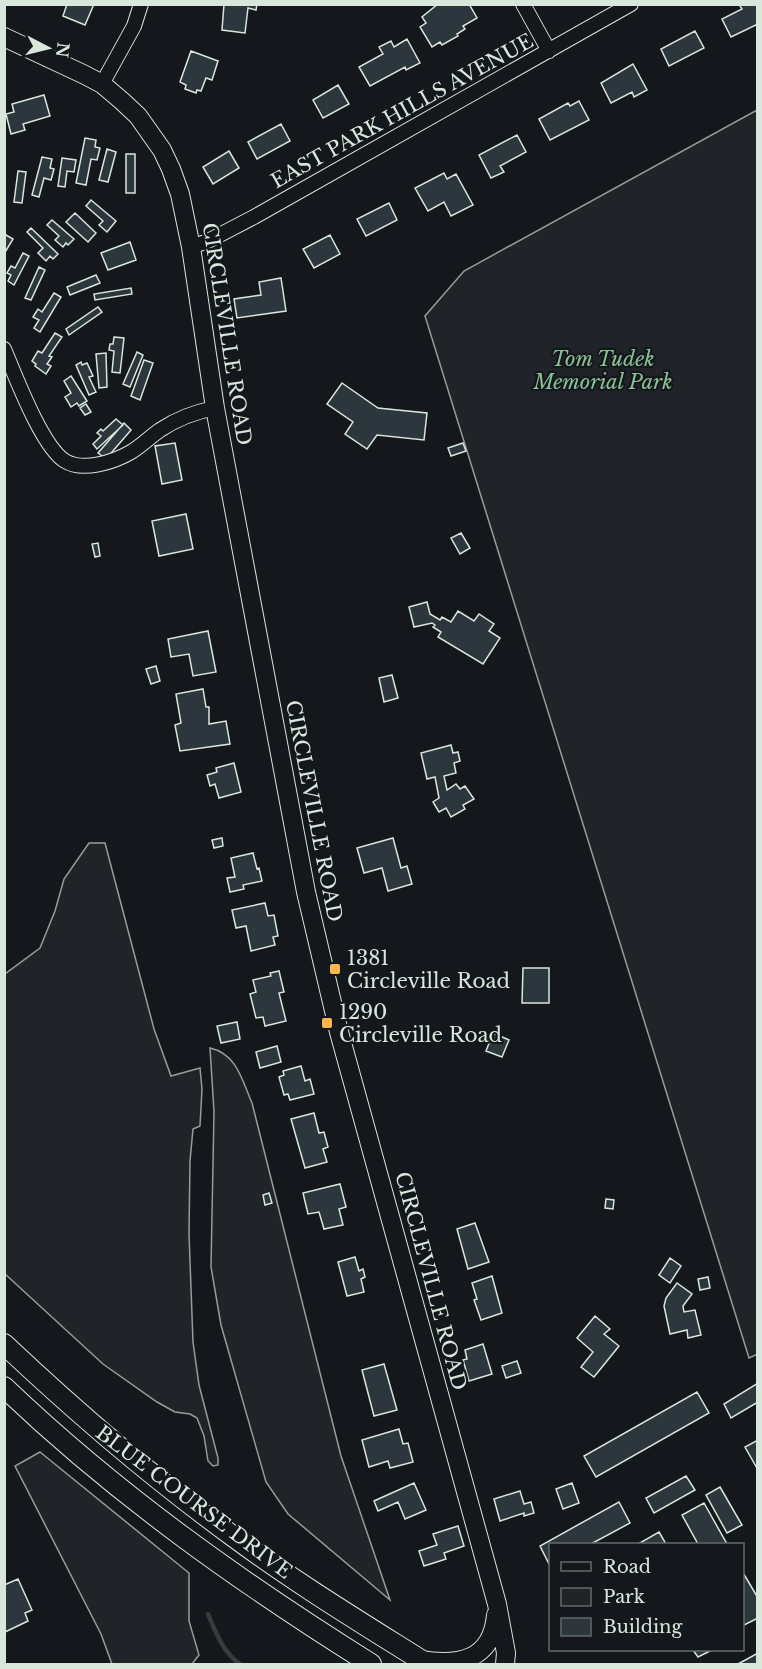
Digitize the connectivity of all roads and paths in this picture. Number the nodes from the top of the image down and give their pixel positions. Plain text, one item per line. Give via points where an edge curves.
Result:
1 (141, 4) edge
2 (523, 4) edge
3 (631, 4) edge
4 (4, 38) edge
5 (549, 51) junction
6 (102, 84) junction
7 (191, 248) junction
8 (4, 350) edge
9 (215, 408) junction
10 (4, 1344) edge
11 (4, 1387) edge
12 (497, 1604) junction
13 (424, 1662) edge
14 (370, 1665) edge
15 (505, 1665) edge

1 - 6 street via 129,36
2 - 5 street
3 - 5 street, EAST PARK HILLS AVENUE
4 - 6 street, CIRCLEVILLE ROAD
5 - 7 street, EAST PARK HILLS AVENUE via 254,218
6 - 7 street, CIRCLEVILLE ROAD via 138,116 162,150 180,194
7 - 9 street, CIRCLEVILLE ROAD
8 - 9 street via 42,433 70,464 85,466 111,461 130,453 177,419
9 - 12 street, CIRCLEVILLE ROAD via 309,904 339,1032
10 - 13 main road, BLUE COURSE DRIVE via 102,1434 189,1503 279,1569
11 - 14 main road, BLUE COURSE DRIVE via 107,1479 197,1549
12 - 13 street via 492,1634 479,1652 461,1662
12 - 15 street, CIRCLEVILLE ROAD

